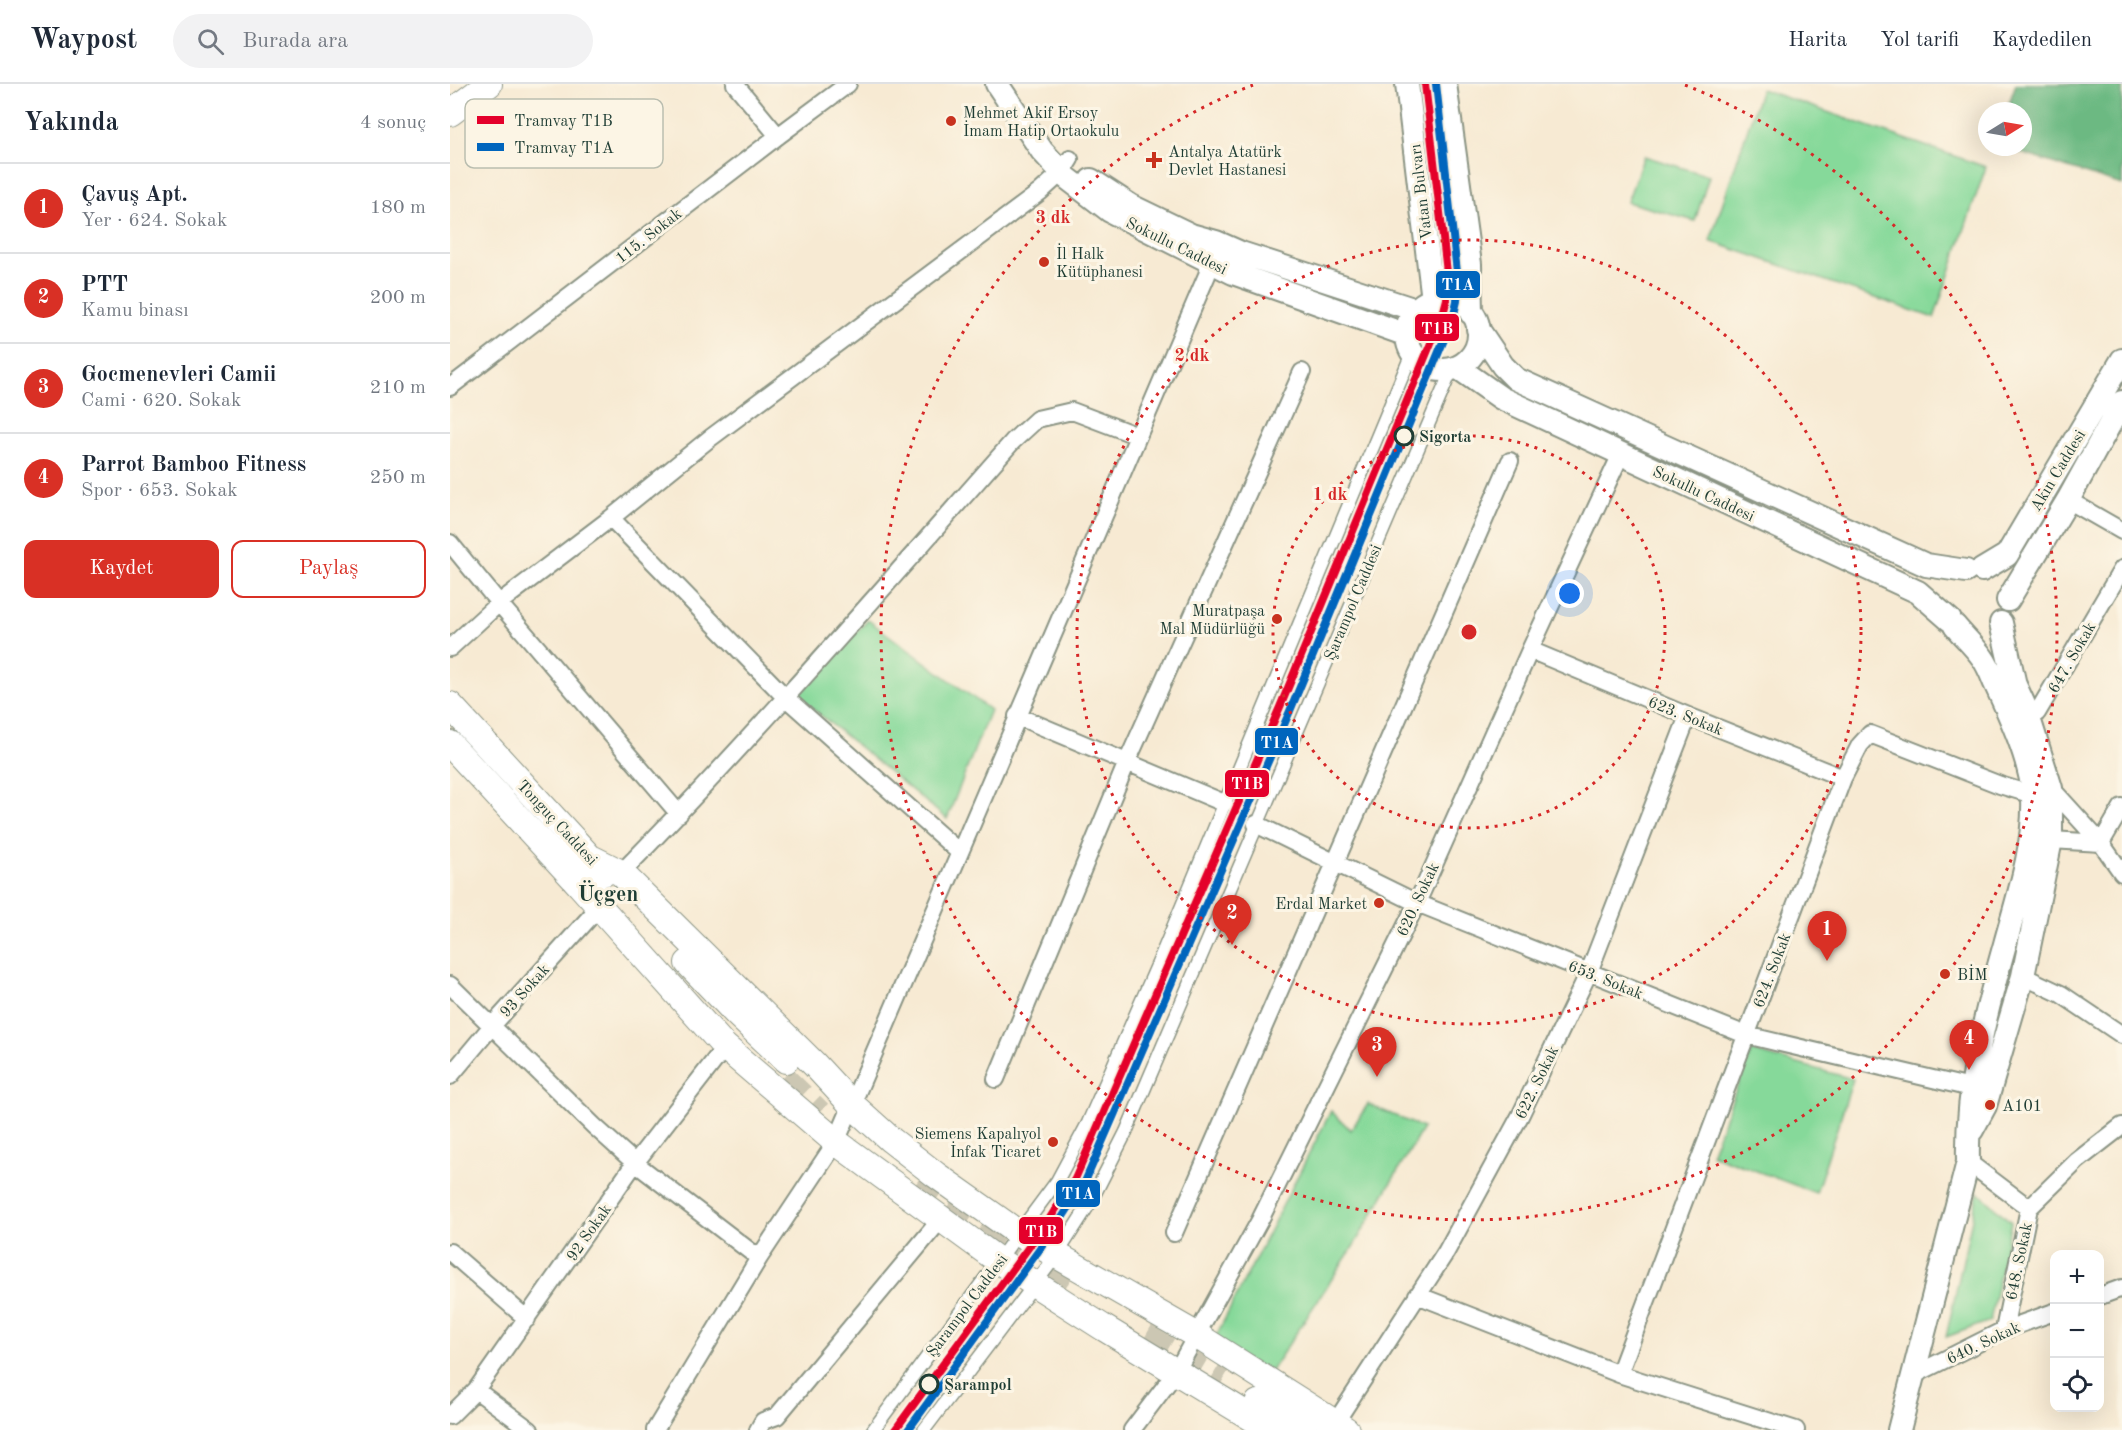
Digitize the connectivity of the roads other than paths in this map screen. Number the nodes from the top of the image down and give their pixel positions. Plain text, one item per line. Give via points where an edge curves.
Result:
1 (489, 84) edge
2 (735, 84) edge
3 (848, 84) edge
4 (997, 84) edge
5 (1013, 84) edge
6 (1407, 84) edge
7 (1445, 84) edge
8 (469, 99) edge
9 (465, 102) edge
10 (450, 113) edge
11 (778, 136) junction
12 (1066, 166) junction
13 (1213, 252) junction
14 (1425, 305) junction
15 (1475, 321) junction
16 (1410, 344) junction
17 (2122, 360) edge
18 (1454, 368) junction
19 (1302, 372) dead end
20 (450, 387) edge
21 (2122, 402) edge
22 (1138, 436) junction
23 (1622, 454) junction
24 (1510, 461) dead end
25 (2068, 500) junction
26 (611, 518) junction
27 (2122, 531) edge
28 (450, 543) edge
29 (2122, 569) edge
30 (1974, 571) junction
31 (2008, 600) junction
32 (499, 603) junction
33 (1952, 623) junction
34 (2001, 623) junction
35 (450, 648) edge
36 (1530, 650) junction
37 (786, 698) junction
38 (450, 705) edge
39 (2037, 713) dead end
40 (1017, 716) junction
41 (1688, 717) junction
42 (450, 744) edge
43 (1127, 762) junction
44 (1843, 778) junction
45 (2042, 792) junction
46 (1224, 802) junction
47 (2122, 807) edge
48 (680, 814) junction
49 (1256, 824) junction
50 (2051, 840) junction
51 (2102, 843) junction
52 (959, 852) junction
53 (593, 860) junction
54 (1337, 863) junction
55 (621, 873) junction
56 (2122, 873) edge
57 (580, 885) junction
58 (1417, 903) junction
59 (600, 906) junction
60 (1589, 972) junction
61 (2023, 976) junction
62 (450, 985) edge
63 (491, 1027) junction
64 (1746, 1035) junction
65 (2122, 1035) edge
66 (725, 1047) junction
67 (792, 1075) junction
68 (450, 1076) edge
69 (996, 1079) dead end
70 (1971, 1088) junction
71 (852, 1104) junction
72 (2122, 1126) edge
73 (1967, 1139) junction
74 (836, 1142) junction
75 (1968, 1162) junction
76 (635, 1163) junction
77 (2029, 1208) junction
78 (941, 1219) junction
79 (1018, 1233) junction
80 (1174, 1233) dead end
81 (450, 1252) edge
82 (1056, 1256) junction
83 (759, 1258) junction
84 (999, 1261) junction
85 (1035, 1283) junction
86 (1071, 1284) tunnel mouth
87 (2122, 1288) edge
88 (1417, 1295) junction
89 (2104, 1295) edge
90 (2050, 1314) edge
91 (527, 1319) junction
92 (2004, 1330) junction
93 (1149, 1332) tunnel mouth
94 (1196, 1335) junction
95 (1176, 1372) junction
96 (1619, 1374) junction
97 (1912, 1376) junction
98 (476, 1390) junction
99 (450, 1416) edge
100 (1334, 1428) edge
101 (530, 1430) edge
102 (655, 1430) edge
103 (758, 1430) edge
104 (873, 1430) edge
105 (924, 1430) edge
106 (1132, 1430) edge
107 (1272, 1430) edge
108 (1304, 1430) edge
109 (1796, 1430) edge
110 (1899, 1430) edge

1 - 8 main road
2 - 11 street
3 - 11 street, 115. Sokak
4 - 12 main road, Sokullu Caddesi via 1042,151
5 - 12 main road, Sokullu Caddesi
6 - 14 main road, Vatan Bulvarı
7 - 15 main road
9 - 10 main road
11 - 20 street, 115. Sokak
12 - 13 main road, Sokullu Caddesi via 1110,211
12 - 26 street via 1040,192 709,439
13 - 14 main road, Sokullu Caddesi via 1241,253
13 - 16 main road, Sokullu Caddesi via 1233,273
13 - 22 street via 1207,275
14 - 15 main road via 1447,299 1457,301
14 - 16 main road via 1408,326
15 - 18 main road via 1478,341 1474,352
15 - 30 main road, Sokullu Caddesi via 1503,366 1516,379 1926,565
16 - 18 main road via 1422,364
16 - 46 street, Şarampol Caddesi
17 - 30 main road, Akın Caddesi via 2007,555
18 - 23 main road, Sokullu Caddesi via 1501,398
18 - 49 street, Şarampol Caddesi
19 - 43 street
21 - 25 main road, Akın Caddesi
22 - 37 street via 1072,411 1037,419 1013,441
22 - 40 street
23 - 33 main road, Sokullu Caddesi via 1918,592
23 - 36 street, 620. Sokak
24 - 54 street
25 - 27 street
25 - 31 main road, Akın Caddesi
26 - 32 street
26 - 37 street
28 - 32 street
29 - 39 street, 647. Sokak
30 - 31 main road via 1990,573 2003,584
30 - 33 main road via 1958,575 1947,588 1944,604
31 - 34 main road
32 - 35 street
32 - 48 street
33 - 34 main road via 1962,631 1979,634
33 - 45 main road, Sokullu Caddesi via 1984,659 2029,771
34 - 45 main road via 2015,685 2026,709
36 - 41 street, 623. Sokak
36 - 58 street, 620. Sokak
37 - 48 street
37 - 52 street
38 - 53 main road, Tonguç Caddesi
40 - 43 street
40 - 52 street
41 - 44 street, 623. Sokak
41 - 60 street, 622. Sokak
42 - 57 main road, Tonguç Caddesi
43 - 46 street
43 - 69 street
44 - 45 street, 624. Sokak via 1870,734 2000,785
44 - 64 street, 624. Sokak
45 - 50 main road
45 - 51 street
45 - 70 main road
46 - 79 street, Şarampol Caddesi via 1088,1123 1057,1181
47 - 51 street
48 - 55 street
49 - 54 street, 653. Sokak
49 - 82 street, Şarampol Caddesi via 1126,1132 1090,1203
50 - 51 street
50 - 61 main road
51 - 56 street
52 - 71 street
53 - 55 main road
53 - 67 main road, Tonguç Caddesi
54 - 58 street, 653. Sokak
54 - 80 street
55 - 67 main road
57 - 59 main road
57 - 67 main road, Tonguç Caddesi via 612,903 739,1036
58 - 60 street, 653. Sokak
58 - 94 street, 620. Sokak via 1260,1220
59 - 63 street, 93 Sokak
59 - 66 main road
60 - 64 street, 653. Sokak
60 - 88 street, 622. Sokak via 1520,1116 1446,1252
61 - 65 street via 2061,994
61 - 73 main road via 1985,1106
62 - 63 street
63 - 68 street, 93 Sokak
63 - 76 street
64 - 70 street, 653. Sokak
64 - 96 street, 624. Sokak
66 - 67 main road
66 - 76 street, 92 Sokak
67 - 71 main road
67 - 74 main road
70 - 73 main road
71 - 74 street
71 - 79 main road via 891,1140
72 - 77 street, 648. Sokak via 2077,1161
73 - 75 main road
74 - 78 main road
74 - 83 street
75 - 77 street
75 - 97 main road
76 - 83 street
76 - 91 street, 92 Sokak
77 - 92 street, 648. Sokak
78 - 84 main road
78 - 103 street via 777,1416 763,1421
79 - 82 main road
79 - 84 street, Şarampol Caddesi
81 - 91 street
82 - 85 street, Şarampol Caddesi
82 - 94 main road
83 - 102 street
84 - 85 main road
84 - 104 street, Şarampol Caddesi
85 - 95 main road
85 - 105 street, Şarampol Caddesi
86 - 93 main road
87 - 89 street
88 - 96 street
88 - 100 street, 622. Sokak
90 - 92 street, 640. Sokak
91 - 98 street, 92 Sokak
92 - 97 street, 640. Sokak
94 - 95 street, 620. Sokak
94 - 100 main road
95 - 106 street, 620. Sokak
95 - 107 main road
96 - 109 street
97 - 110 main road
98 - 99 street, 92 Sokak
98 - 101 street
100 - 108 main road via 1224,1377

